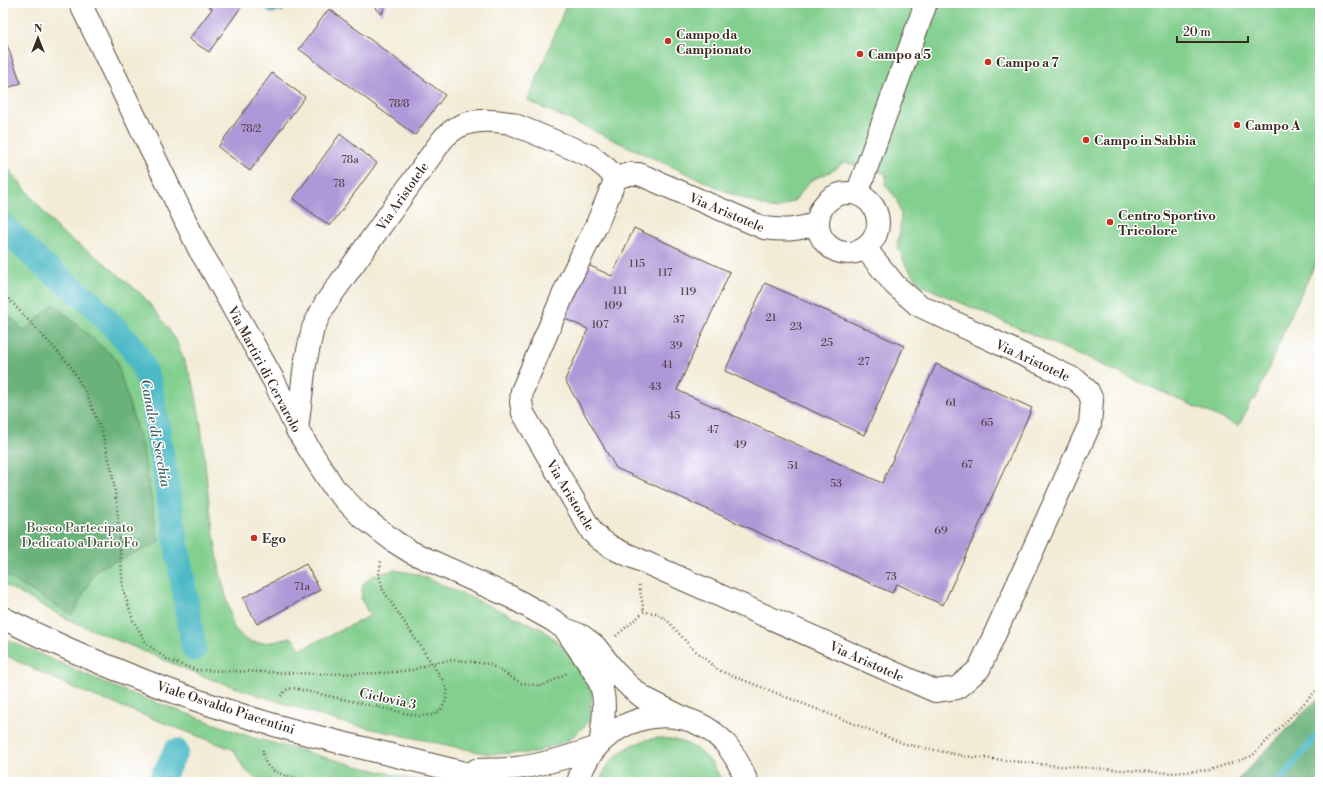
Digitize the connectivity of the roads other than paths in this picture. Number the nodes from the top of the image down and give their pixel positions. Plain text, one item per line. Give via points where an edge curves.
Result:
1 (80, 3) edge
2 (926, 3) edge
3 (616, 178) junction
4 (857, 194) junction
5 (818, 223) junction
6 (865, 248) junction
7 (296, 430) junction
8 (3, 618) edge
9 (565, 629) junction
10 (688, 720) junction
11 (598, 744) junction
12 (459, 771) junction
13 (743, 773) edge
14 (498, 782) edge
15 (578, 782) edge
16 (762, 782) edge

1 - 7 street, Via Martiri di Cervarolo via 199,249 274,381
2 - 4 street
3 - 5 street, Via Aristotele via 639,174 764,228 797,230
3 - 6 street, Via Aristotele via 522,391 521,402 522,413 592,532 613,549 935,691 957,688 978,669 1090,424 1092,400 1088,391 1076,380 918,305 895,285
3 - 7 street, Via Aristotele via 591,156 510,123 472,123 460,126 448,134 325,304 313,328
4 - 5 street via 847,193 830,199 824,206
4 - 6 street via 872,205 879,223 872,242
5 - 6 street via 824,241 839,252 848,254
7 - 9 street, Via Martiri di Cervarolo via 334,488 360,515 395,542 510,597
8 - 12 street, Viale Osvaldo Piacentini via 55,644 129,675 264,722
9 - 10 street, Via Martiri di Cervarolo via 582,636 595,646 617,674 635,691
9 - 11 street, Via Martiri di Cervarolo via 600,683 603,695
10 - 11 street via 669,716 633,721 616,729
10 - 13 street via 713,732 724,742 733,752
11 - 12 street, Viale Osvaldo Piacentini via 568,757 535,766
11 - 15 street via 586,760
12 - 14 street, Viale Osvaldo Piacentini
13 - 16 street

